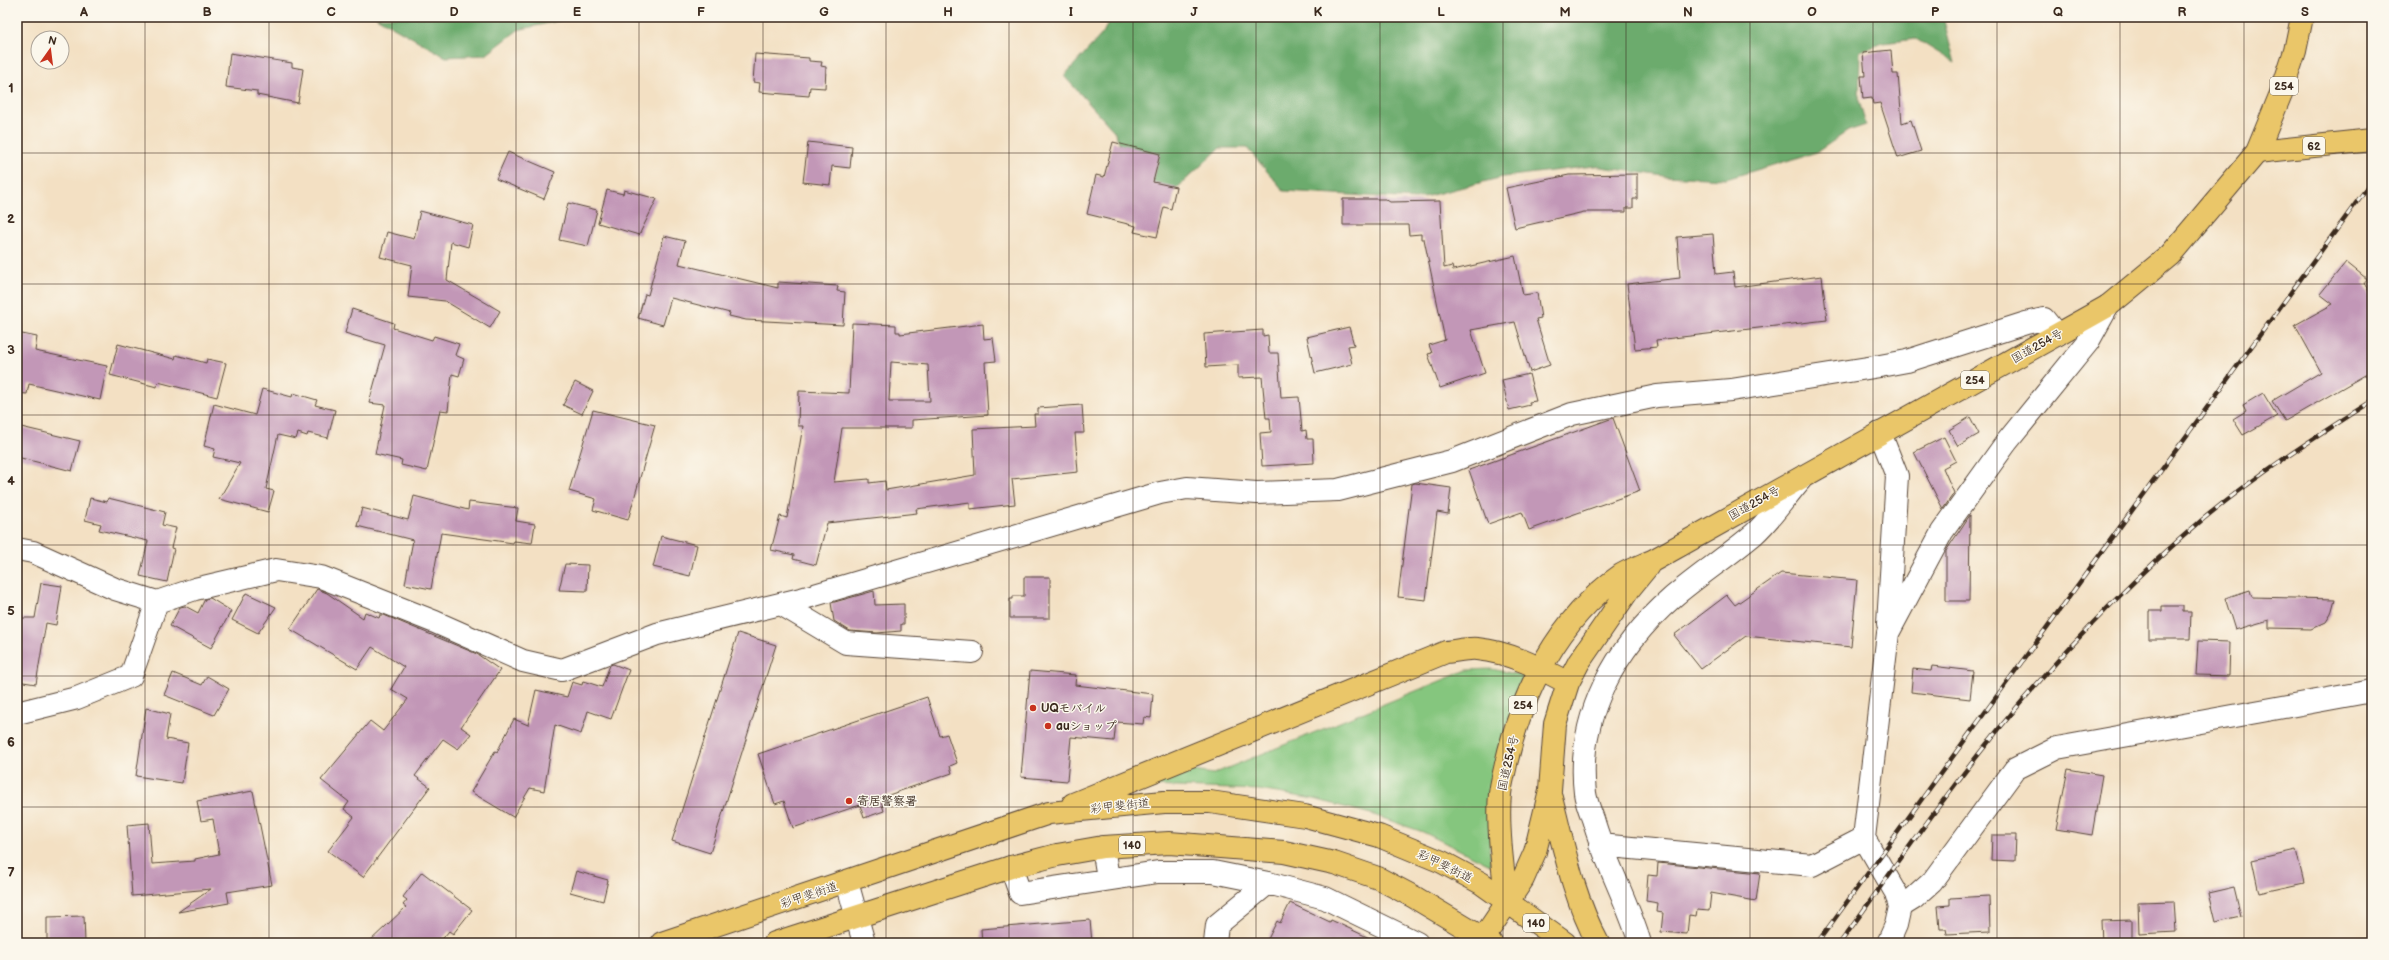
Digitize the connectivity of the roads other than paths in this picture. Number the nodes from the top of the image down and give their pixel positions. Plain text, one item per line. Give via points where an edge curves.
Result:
1 (2302, 17) edge
2 (2372, 140) edge
3 (2257, 152) junction
4 (2108, 306) junction
5 (2057, 334) junction
6 (1880, 433) junction
7 (1804, 476) junction
8 (17, 548) edge
9 (1654, 560) junction
10 (157, 602) junction
11 (781, 604) junction
12 (1888, 633) junction
13 (972, 652) dead end
14 (1540, 668) junction
15 (1568, 683) junction
16 (2372, 691) edge
17 (17, 713) edge
18 (1550, 790) junction
19 (1049, 814) junction
20 (1864, 838) junction
21 (1600, 845) junction
22 (1103, 847) junction
23 (1011, 867) junction
24 (1108, 878) junction
25 (847, 882) junction
26 (1268, 883) junction
27 (1507, 902) junction
28 (1900, 907) junction
29 (857, 916) junction
30 (1487, 940) edge
31 (662, 943) edge
32 (775, 943) edge
33 (864, 943) edge
34 (1215, 943) edge
35 (1417, 943) edge
36 (1565, 943) edge
37 (1598, 943) edge
38 (1640, 943) edge
39 (1888, 943) edge

1 - 3 main road, 国道254号 / 254 via 2287,78
2 - 3 main road, 62
3 - 4 main road, 国道254号 / 254 via 2170,255
4 - 5 main road, 国道254号 / 254
4 - 12 street via 2088,342 2006,443 1942,532
5 - 6 main road, 国道254号 / 254
5 - 11 street via 2044,319 2026,322 1907,361 1731,390 1657,396 1608,405 1572,414 1452,461 1338,490 1257,493 1186,488 1160,493
6 - 7 main road, 国道254号 / 254
6 - 12 street via 1897,476
7 - 9 main road, 国道254号 / 254
7 - 21 street via 1755,532 1667,603 1638,634 1606,679 1591,714 1586,734 1585,793
8 - 10 street via 33,552 115,589
9 - 14 main road, 国道254号 / 254 via 1622,574 1601,591 1574,618
9 - 15 main road, 国道254号 / 254 via 1630,588 1579,662
10 - 11 street via 195,589 276,570 321,577 523,660 562,670 657,634
10 - 17 street via 131,676 77,698
11 - 13 street via 846,643
12 - 20 street
14 - 15 main road
14 - 19 main road via 1511,657 1477,649 1446,652
14 - 27 main road, 国道254号 / 254 via 1525,700 1510,747 1500,794 1502,859
15 - 18 main road, 国道254号 / 254 via 1555,724
16 - 28 street via 2057,748 2037,757 2015,769 1932,882
18 - 27 main road, 国道254号 / 254 via 1535,852 1523,879
18 - 37 main road via 1568,869
19 - 25 main road, 彩甲斐街道 / 140
19 - 27 main road, 彩甲斐街道 / 140 via 1164,802 1210,802 1305,816 1379,836 1442,862 1481,883
20 - 21 street via 1812,865
20 - 28 street via 1896,893
21 - 38 street
22 - 23 main road, 140 via 1057,854
22 - 24 street
22 - 30 main road, 140 via 1169,842 1284,852 1334,863 1378,878
23 - 24 street via 1020,893
23 - 29 main road, 140
24 - 26 street via 1158,872 1213,872
25 - 29 street
25 - 31 main road, 彩甲斐街道 / 140
26 - 34 street via 1218,925
26 - 35 street via 1325,898
27 - 30 main road, 国道254号 / 254
27 - 36 main road, 彩甲斐街道 / 140
28 - 39 street
29 - 32 main road, 140
29 - 33 street

